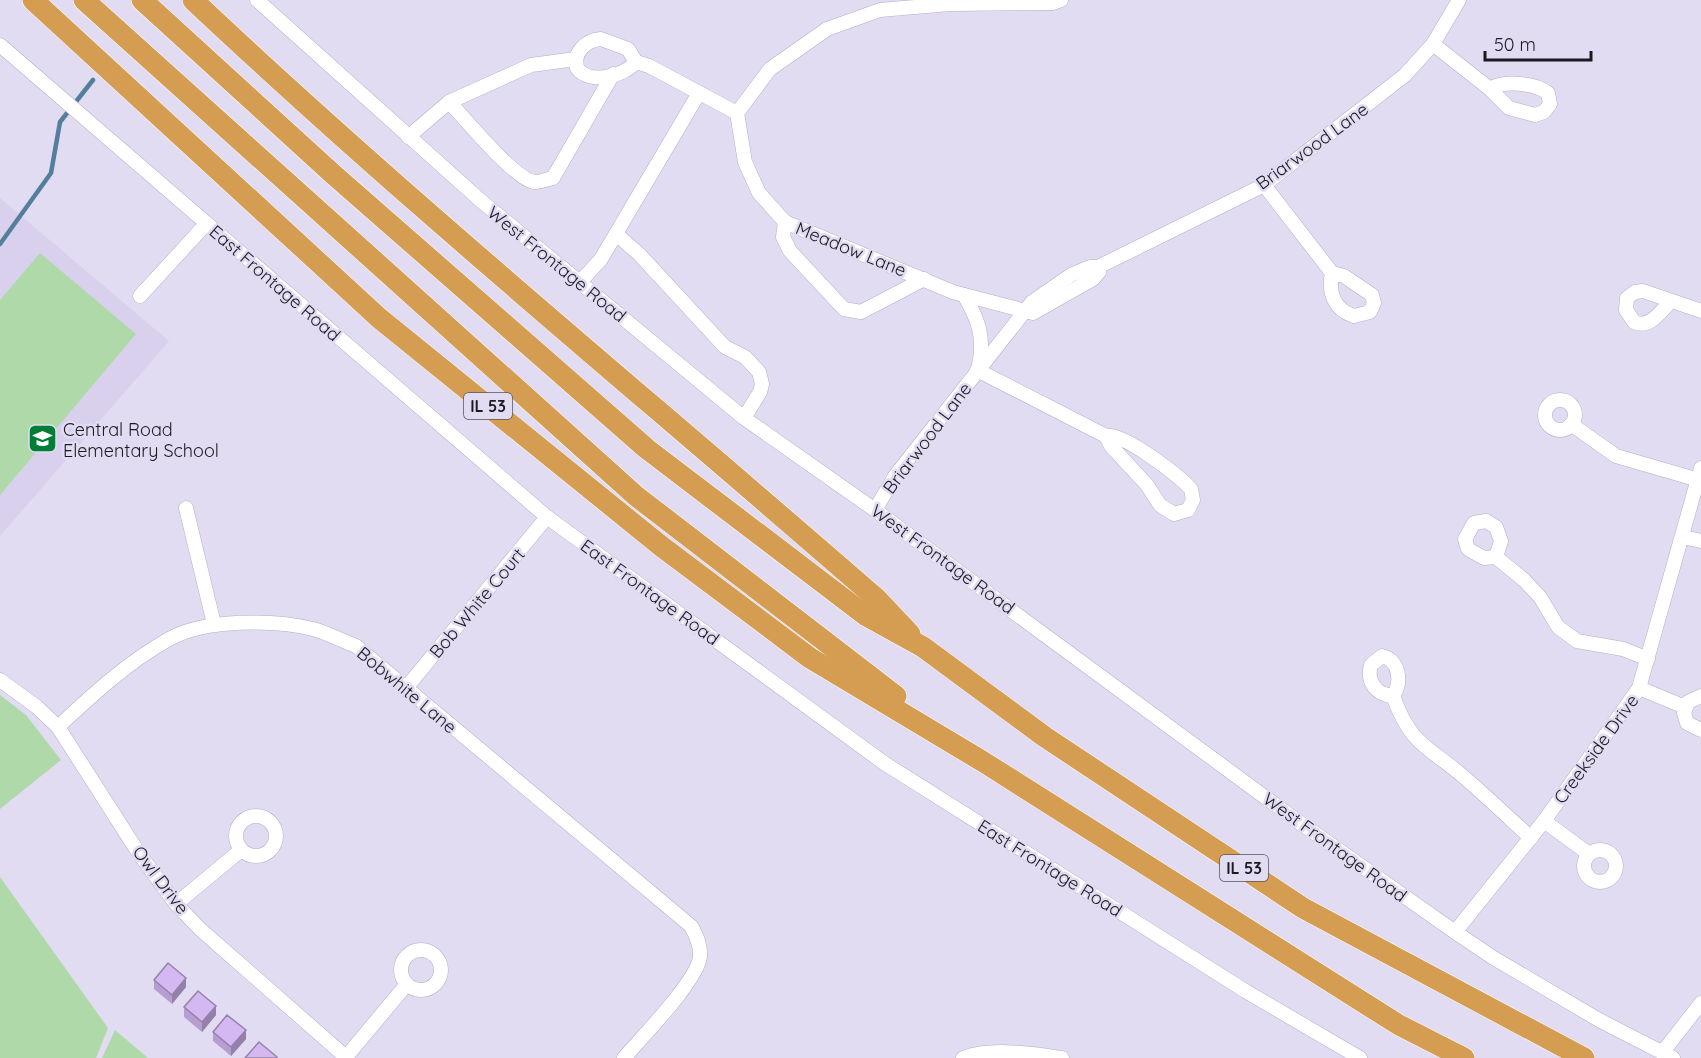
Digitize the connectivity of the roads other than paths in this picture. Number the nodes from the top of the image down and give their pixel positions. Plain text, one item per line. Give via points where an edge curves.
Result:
1 (33, 0) edge
2 (84, 0) edge
3 (142, 0) edge
4 (193, 0) edge
5 (257, 0) edge
6 (1061, 0) edge
7 (1459, 0) edge
8 (1433, 44) junction
9 (0, 45) edge
10 (576, 59) junction
11 (636, 62) junction
12 (613, 74) junction
13 (1490, 89) dead end
14 (699, 93) junction
15 (448, 102) junction
16 (737, 113) junction
17 (408, 137) junction
18 (1264, 184) junction
19 (785, 222) junction
20 (206, 224) junction
21 (616, 234) junction
22 (1332, 273) dead end
23 (924, 279) junction
24 (580, 282) junction
25 (964, 295) junction
26 (140, 296) dead end
27 (1670, 302) dead end
28 (1026, 311) junction
29 (1701, 311) edge
30 (977, 370) junction
31 (744, 418) junction
32 (1571, 424) dead end
33 (1106, 436) junction
34 (1155, 461) junction
35 (1700, 474) edge
36 (1140, 477) junction
37 (186, 508) dead end
38 (875, 510) junction
39 (547, 518) junction
40 (1683, 537) junction
41 (1701, 541) edge
42 (1496, 557) dead end
43 (214, 624) junction
44 (923, 647) junction
45 (1648, 659) junction
46 (0, 680) edge
47 (406, 688) junction
48 (1639, 688) junction
49 (1393, 696) dead end
50 (1701, 696) edge
51 (1685, 707) junction
52 (58, 727) junction
53 (1701, 730) edge
54 (982, 761) junction
55 (1544, 821) junction
56 (1531, 838) junction
57 (241, 849) dead end
58 (1589, 854) dead end
59 (176, 904) junction
60 (1455, 932) junction
61 (407, 984) dead end
62 (1701, 1003) edge
63 (1668, 1055) edge
64 (347, 1057) edge
65 (624, 1058) edge
66 (963, 1058) edge
67 (1062, 1058) edge
68 (1360, 1058) edge
69 (1464, 1058) edge
70 (1584, 1058) edge

1 - 54 highway, IL 53 via 379,318 661,546 810,658
2 - 54 highway, IL 53 via 636,496
3 - 44 highway, IL 53 via 334,175 647,449 865,615
4 - 44 highway, IL 53 via 497,274 877,599
5 - 17 street, West Frontage Road
6 - 16 street via 880,10 827,29 770,69
7 - 8 street, Briarwood Lane
8 - 13 street
8 - 18 street, Briarwood Lane via 1391,88
9 - 20 street, East Frontage Road
10 - 11 street via 585,45 605,40 628,50
10 - 12 street via 577,68 586,77
10 - 15 street via 531,65
11 - 12 street
11 - 14 street
12 - 15 street via 552,178 534,182 480,138
14 - 16 street
14 - 21 street
15 - 17 street
16 - 19 street, Meadow Lane via 745,162 759,193
17 - 24 street, West Frontage Road
18 - 22 street
18 - 28 street, Briarwood Lane via 1098,267 1090,267 1036,313
19 - 23 street, Meadow Lane
19 - 23 street via 783,237 790,251 844,309 861,312
20 - 26 street
20 - 39 street, East Frontage Road
21 - 24 street via 591,273
21 - 31 street via 726,347 745,357 759,372 760,392
23 - 25 street, Meadow Lane
24 - 31 street, West Frontage Road
25 - 28 street, Meadow Lane
25 - 30 street via 978,320 982,337
27 - 29 street
28 - 30 street, Briarwood Lane
30 - 33 street
30 - 38 street, Briarwood Lane via 895,476
31 - 38 street, West Frontage Road
32 - 35 street via 1616,456
33 - 34 street via 1114,435 1128,442
33 - 36 street
34 - 36 street
34 - 36 street via 1191,489 1193,500 1188,510 1174,514 1164,509
35 - 40 street, Creekside Drive
37 - 43 street
38 - 60 street, West Frontage Road
39 - 47 street, Bob White Court
39 - 68 street, East Frontage Road via 884,763 1237,986
40 - 41 street
40 - 45 street, Creekside Drive
42 - 45 street via 1532,588 1558,627 1577,641 1623,649
43 - 47 street, Bobwhite Lane via 288,624 315,629 356,646
43 - 52 street, Bobwhite Lane via 171,638 133,663
44 - 70 highway, IL 53 via 1045,736 1303,908
45 - 48 street, Creekside Drive
46 - 52 street, Owl Drive via 37,706
47 - 65 street, Bobwhite Lane via 691,926 700,958 682,990
48 - 51 street
48 - 55 street, Creekside Drive
49 - 56 street via 1400,715 1424,748
50 - 51 street
51 - 53 street via 1687,723
52 - 59 street, Owl Drive
54 - 69 highway, IL 53 via 1399,1025
55 - 56 street, Creekside Drive
55 - 58 street
56 - 60 street, Creekside Drive
57 - 59 street
59 - 64 street, Owl Drive
60 - 63 street, West Frontage Road via 1502,963
61 - 64 street
62 - 63 street
66 - 67 street via 1025,1053

